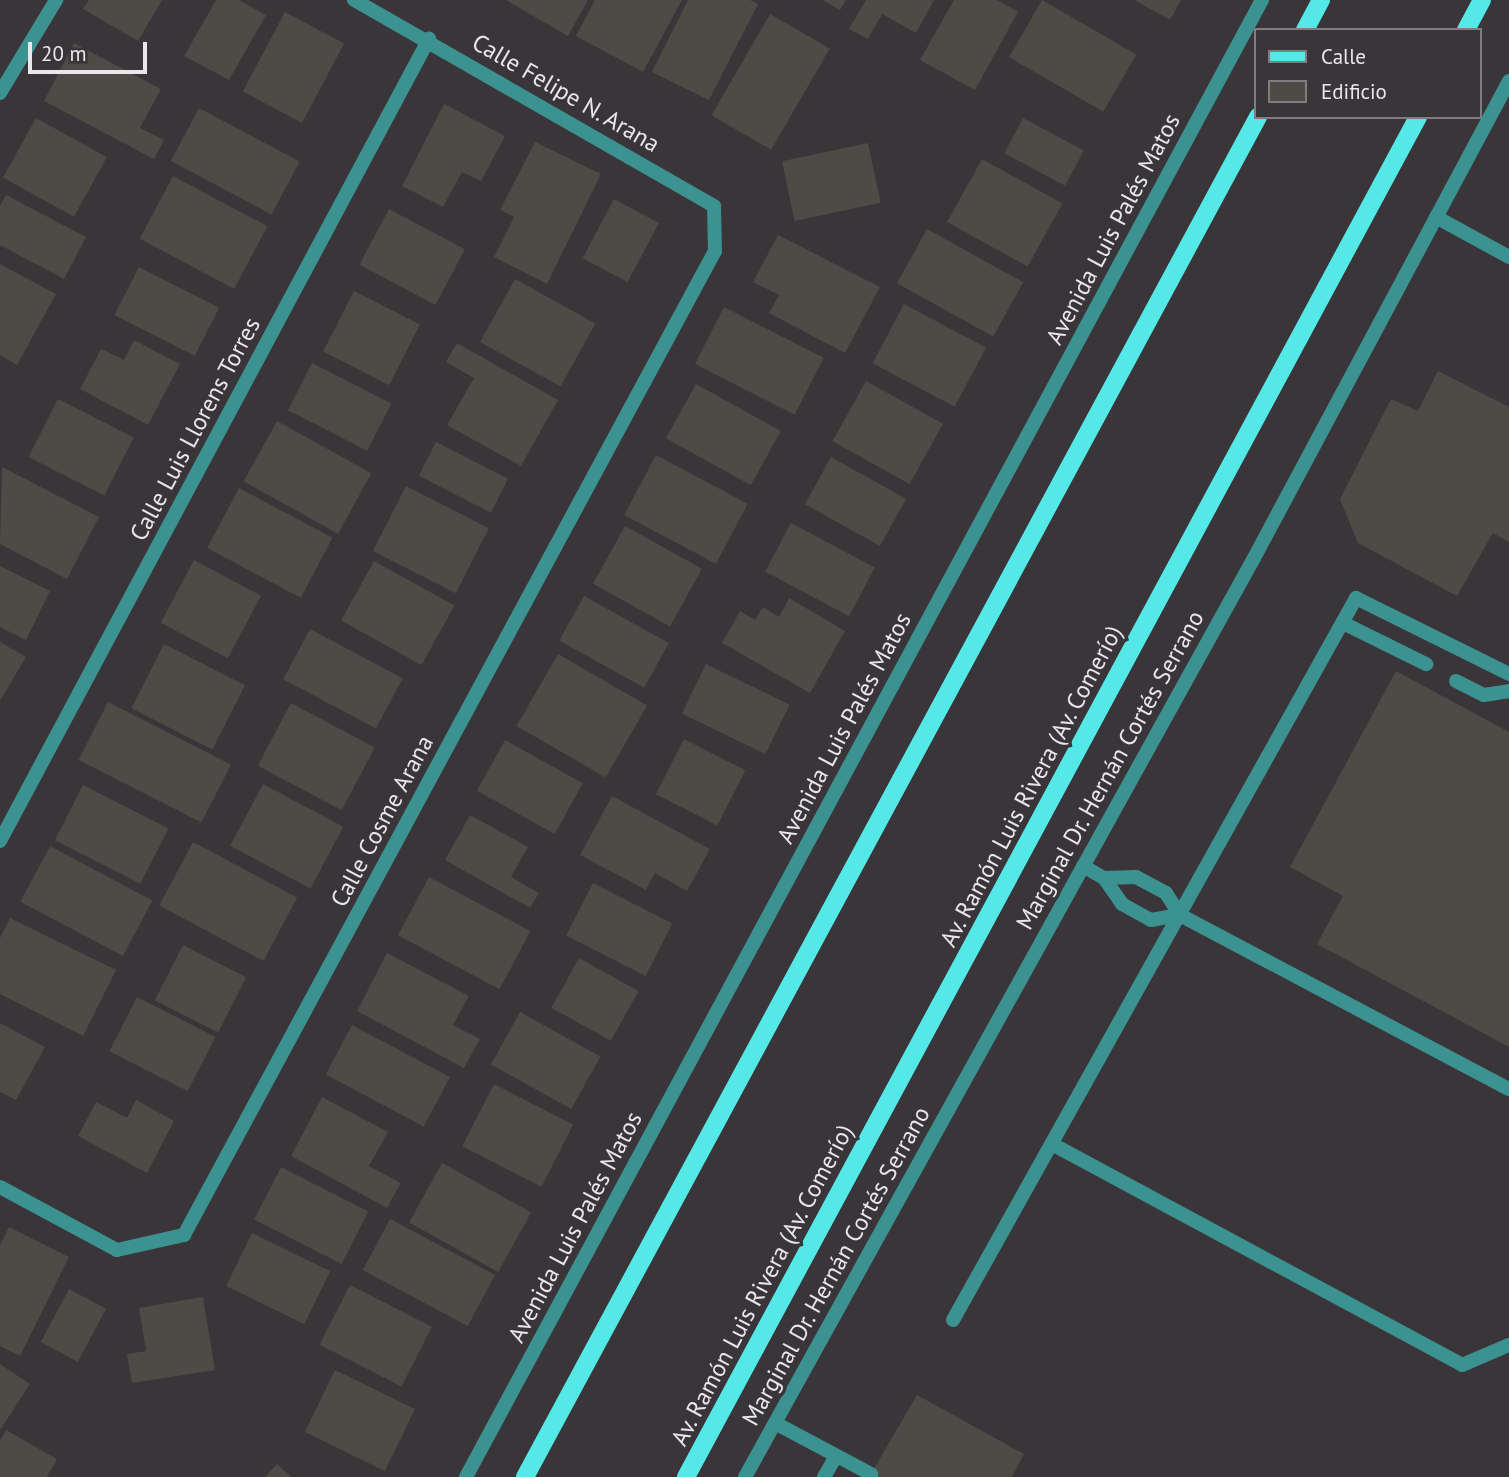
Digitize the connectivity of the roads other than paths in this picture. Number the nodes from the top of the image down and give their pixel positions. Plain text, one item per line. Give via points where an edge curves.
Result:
1 (55, 0) edge
2 (354, 0) edge
3 (1262, 0) edge
4 (1321, 0) edge
5 (1482, 0) edge
6 (1306, 28) edge
7 (1467, 28) edge
8 (429, 39) junction
9 (1509, 81) edge
10 (0, 93) edge
11 (1257, 119) edge
12 (1417, 119) edge
13 (1436, 217) junction
14 (715, 251) joint
15 (1509, 257) edge
16 (1343, 623) junction
17 (1426, 664) dead end
18 (1509, 674) edge
19 (1456, 681) dead end
20 (1509, 691) edge
21 (0, 841) edge
22 (1083, 866) junction
23 (1104, 878) junction
24 (1180, 915) junction
25 (1509, 1089) edge
26 (1052, 1144) junction
27 (0, 1187) edge
28 (953, 1320) dead end
29 (1509, 1345) edge
30 (775, 1423) junction
31 (836, 1455) junction
32 (871, 1474) dead end
33 (466, 1477) edge
34 (525, 1477) edge
35 (686, 1477) edge
36 (745, 1477) edge
37 (824, 1477) edge

1 - 10 street
2 - 8 street, Calle Felipe N. Arana
3 - 33 street, Avenida Luis Palés Matos
4 - 6 main road
5 - 7 main road
8 - 14 street, Calle Felipe N. Arana via 714,206
8 - 21 street, Calle Luis Llorens Torres
9 - 13 street, Marginal Dr. Hernán Cortés Serrano
11 - 34 main road
12 - 35 main road, Av. Ramón Luis Rivera (Av. Comerío)
13 - 15 street
13 - 22 street, Marginal Dr. Hernán Cortés Serrano
14 - 27 street, Calle Cosme Arana via 184,1235 117,1250
16 - 17 street
16 - 18 street via 1356,597
16 - 24 street
19 - 20 street via 1484,695
22 - 23 street
22 - 30 street, Marginal Dr. Hernán Cortés Serrano
23 - 24 street via 1136,877 1166,893
23 - 24 street via 1122,904 1151,920
24 - 25 street
24 - 26 street
26 - 28 street
26 - 29 street via 1462,1365
30 - 31 street
30 - 36 street, Marginal Dr. Hernán Cortés Serrano
31 - 32 street
31 - 37 street

